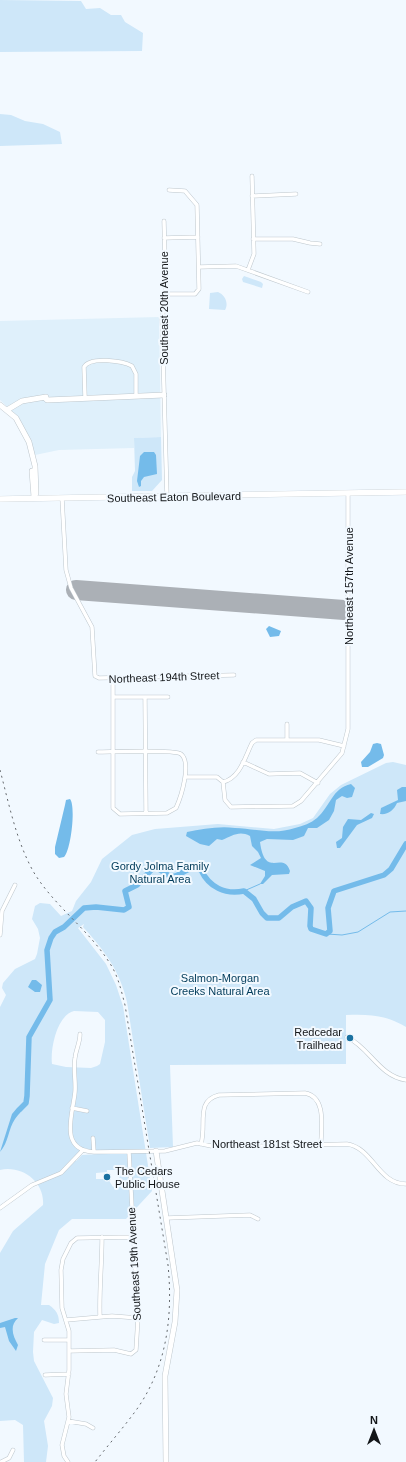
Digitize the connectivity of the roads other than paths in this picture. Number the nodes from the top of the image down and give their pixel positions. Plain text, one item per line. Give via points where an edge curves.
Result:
1 (252, 176) dead end
2 (169, 190) dead end
3 (296, 194) dead end
4 (252, 196) junction
5 (164, 220) dead end
6 (198, 237) junction
7 (164, 238) junction
8 (254, 239) junction
9 (320, 244) dead end
10 (199, 267) junction
11 (248, 270) junction
12 (308, 292) dead end
13 (166, 294) junction
14 (164, 395) junction
15 (136, 396) junction
16 (85, 397) junction
17 (0, 405) edge
18 (7, 410) junction
19 (406, 492) edge
20 (348, 494) junction
21 (167, 497) junction
22 (34, 498) junction
23 (62, 498) junction
24 (0, 499) edge
25 (234, 675) dead end
26 (113, 682) dead end
27 (113, 697) junction
28 (146, 697) junction
29 (168, 697) dead end
30 (287, 724) dead end
31 (287, 740) junction
32 (344, 746) junction
33 (98, 752) dead end
34 (113, 752) junction
35 (146, 752) junction
36 (243, 762) junction
37 (185, 777) junction
38 (223, 782) junction
39 (318, 783) junction
40 (146, 813) junction
41 (15, 885) dead end
42 (0, 935) edge
43 (80, 1034) dead end
44 (347, 1037) dead end
45 (406, 1080) edge
46 (72, 1108) junction
47 (87, 1111) dead end
48 (93, 1138) dead end
49 (201, 1144) junction
50 (321, 1144) junction
51 (83, 1150) junction
52 (156, 1151) junction
53 (94, 1152) junction
54 (129, 1152) junction
55 (406, 1184) edge
56 (0, 1208) edge
57 (166, 1218) junction
58 (258, 1219) dead end
59 (132, 1236) junction
60 (102, 1237) junction
61 (100, 1317) junction
62 (138, 1318) junction
63 (66, 1320) junction
64 (44, 1340) dead end
65 (69, 1340) junction
66 (69, 1351) junction
67 (69, 1374) junction
68 (45, 1375) dead end
69 (68, 1421) junction
70 (93, 1428) dead end
71 (13, 1450) dead end
72 (1, 1462) edge
73 (68, 1462) edge
74 (166, 1462) edge

1 - 4 street
2 - 6 street via 185,191 197,205
3 - 4 street
4 - 8 street
5 - 7 street, Southeast 20th Avenue
6 - 7 street
6 - 10 street
7 - 13 street, Southeast 20th Avenue
8 - 9 street via 291,238
8 - 11 street via 254,254
10 - 11 street via 236,266
10 - 13 street via 198,292
11 - 12 street
13 - 14 street, Southeast 20th Avenue via 162,318
14 - 15 street
14 - 21 street, Southeast 20th Avenue
15 - 16 street
15 - 16 street via 136,374 133,367 129,364 92,360 84,369
16 - 18 street via 22,401
17 - 18 street
18 - 22 street via 23,428 32,448 36,493
19 - 20 main road, Southeast Eaton Boulevard
20 - 21 main road, Southeast Eaton Boulevard
20 - 32 street, Northeast 157th Avenue via 349,678 348,729
21 - 23 main road, Southeast Eaton Boulevard
22 - 23 main road, Southeast Eaton Boulevard
22 - 24 main road, Southeast Eaton Boulevard
23 - 25 street, Northeast 194th Street via 66,570 73,592 92,627 95,676 99,678
26 - 27 street
27 - 28 street
27 - 34 street
28 - 29 street
28 - 35 street
30 - 31 street
31 - 32 street via 319,740
31 - 36 street via 254,741
32 - 39 street, Northeast 157th Avenue via 342,753
33 - 34 street
34 - 35 street
34 - 40 street via 114,811 120,814
35 - 37 street via 181,754 185,761
35 - 40 street
36 - 38 street via 235,777
36 - 39 street via 269,774 300,773
37 - 38 street via 217,777
37 - 40 street via 177,806 173,811
38 - 39 street, Northeast 157th Avenue via 225,800 228,805 235,807 295,805
41 - 42 street via 2,911
43 - 46 street via 75,1057
44 - 45 street via 359,1045 385,1072
46 - 47 street
46 - 51 street via 70,1131 74,1142
48 - 53 street
49 - 50 street, Northeast 181st Street via 216,1147
49 - 50 street via 204,1131 204,1104 212,1097 305,1093 319,1102
49 - 52 street, Northeast 181st Street
50 - 55 street, Northeast 181st Street via 355,1146 389,1179
51 - 53 street, Northeast 181st Street
51 - 56 street via 61,1173 32,1186
52 - 54 street, Northeast 181st Street
52 - 57 street
53 - 54 street, Northeast 181st Street
54 - 59 street, Southeast 19th Avenue
57 - 58 street via 250,1215
57 - 74 street via 176,1276 177,1303 176,1322 165,1376
59 - 60 street
59 - 62 street, Southeast 19th Avenue
60 - 61 street
60 - 63 street via 82,1237 73,1240 63,1259 62,1308
61 - 62 street
61 - 63 street
62 - 66 street, Southeast 19th Avenue via 134,1353 114,1350
63 - 65 street
64 - 65 street
65 - 66 street
66 - 67 street
67 - 68 street
67 - 69 street via 66,1394
69 - 70 street
69 - 73 street via 62,1445
71 - 72 street via 10,1458

